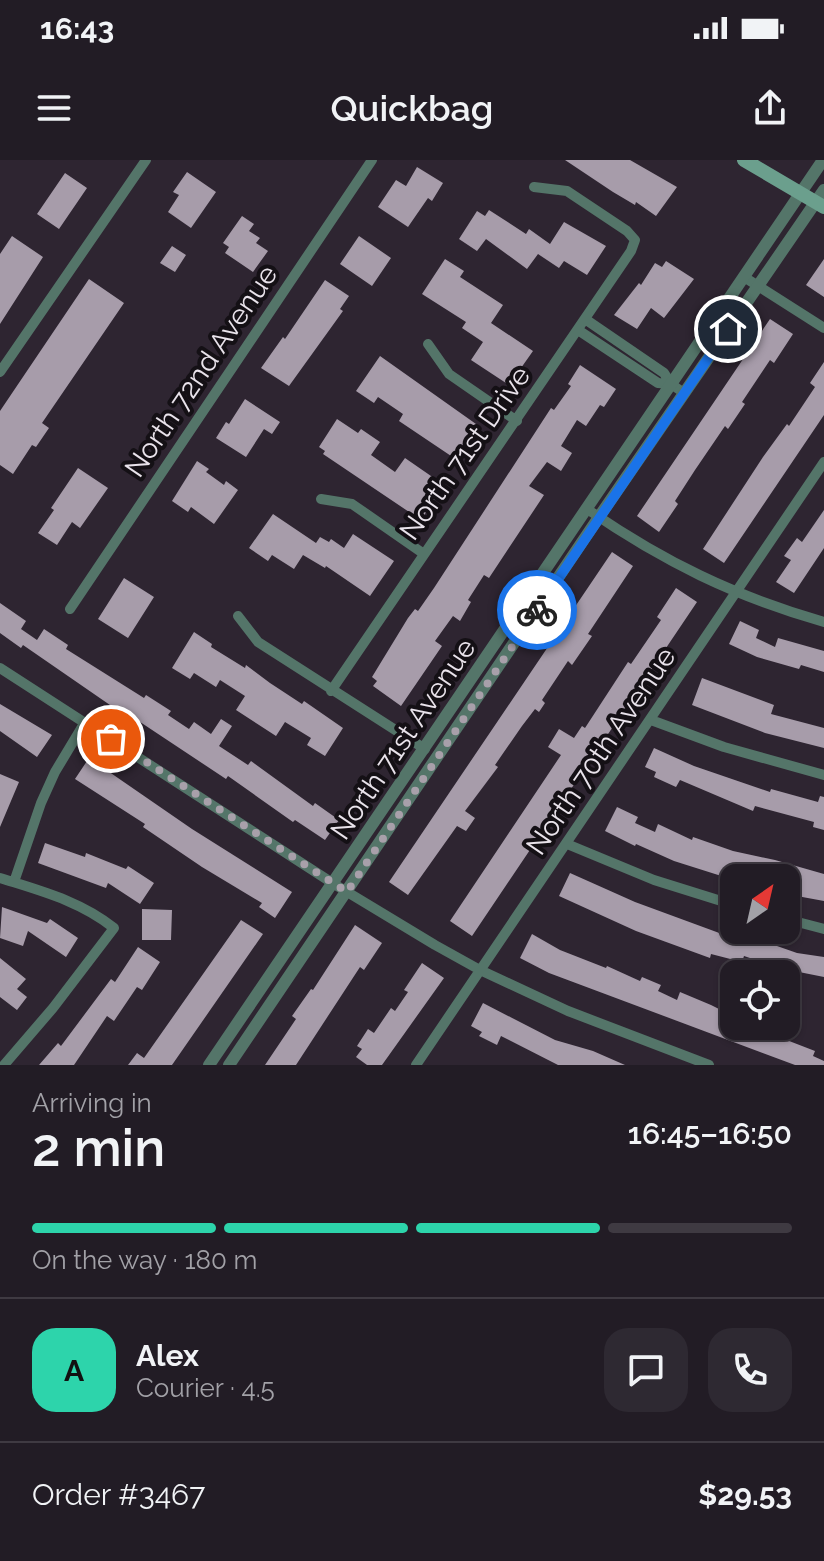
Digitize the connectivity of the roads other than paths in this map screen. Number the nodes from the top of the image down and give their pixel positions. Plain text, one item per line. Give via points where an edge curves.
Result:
1 (146, 160) edge
2 (372, 160) edge
3 (744, 160) edge
4 (823, 160) edge
5 (534, 187) dead end
6 (801, 193) junction
7 (821, 200) edge
8 (744, 277) junction
9 (758, 286) junction
10 (585, 319) junction
11 (824, 328) edge
12 (578, 330) junction
13 (428, 344) dead end
14 (637, 354) junction
15 (630, 364) junction
16 (0, 372) edge
17 (671, 384) junction
18 (684, 393) junction
19 (517, 421) junction
20 (824, 462) edge
21 (321, 499) dead end
22 (587, 509) junction
23 (599, 517) junction
24 (424, 554) junction
25 (736, 592) junction
26 (70, 609) dead end
27 (238, 616) dead end
28 (824, 622) edge
29 (0, 668) edge
30 (331, 691) junction
31 (651, 720) junction
32 (85, 722) junction
33 (425, 749) junction
34 (437, 757) junction
35 (824, 775) edge
36 (567, 844) junction
37 (0, 878) edge
38 (14, 882) junction
39 (334, 884) junction
40 (347, 892) junction
41 (720, 901) edge
42 (800, 923) edge
43 (824, 929) edge
44 (480, 970) junction
45 (4, 1065) edge
46 (209, 1065) edge
47 (229, 1065) edge
48 (416, 1065) edge
49 (709, 1065) edge

1 - 16 street
2 - 26 street, North 72nd Avenue
3 - 6 main road
4 - 6 street, North 71st Avenue
5 - 10 street, North 71st Drive via 567,191 635,240
6 - 7 main road
6 - 8 street, North 71st Avenue
7 - 9 street, North 71st Avenue
8 - 9 street
8 - 17 street, North 71st Avenue
9 - 11 street
9 - 18 street, North 71st Avenue
10 - 12 street, North 71st Drive
10 - 14 street
12 - 15 street
12 - 19 street, North 71st Drive
13 - 19 street via 449,374
14 - 15 street
14 - 17 street
15 - 17 street via 658,383
17 - 18 street
17 - 22 street, North 71st Avenue
18 - 23 street, North 71st Avenue
19 - 24 street, North 71st Drive
20 - 25 street, North 70th Avenue
21 - 24 street via 352,504
22 - 23 street
22 - 33 street, North 71st Avenue
23 - 25 street via 671,562
23 - 34 street, North 71st Avenue
24 - 30 street, North 71st Drive
25 - 28 street
25 - 31 street, North 70th Avenue
27 - 30 street via 258,642
29 - 32 street
30 - 33 street
31 - 35 street
31 - 36 street, North 70th Avenue
32 - 38 street via 41,803
32 - 39 street
33 - 34 street
33 - 39 street, North 71st Avenue
34 - 40 street, North 71st Avenue
36 - 41 street
36 - 44 street, North 70th Avenue
37 - 38 street
38 - 45 street via 77,903 114,928
39 - 40 street
39 - 46 street, North 71st Avenue
40 - 44 street
40 - 47 street, North 71st Avenue
42 - 43 street
44 - 48 street, North 70th Avenue
44 - 49 street via 568,1011

